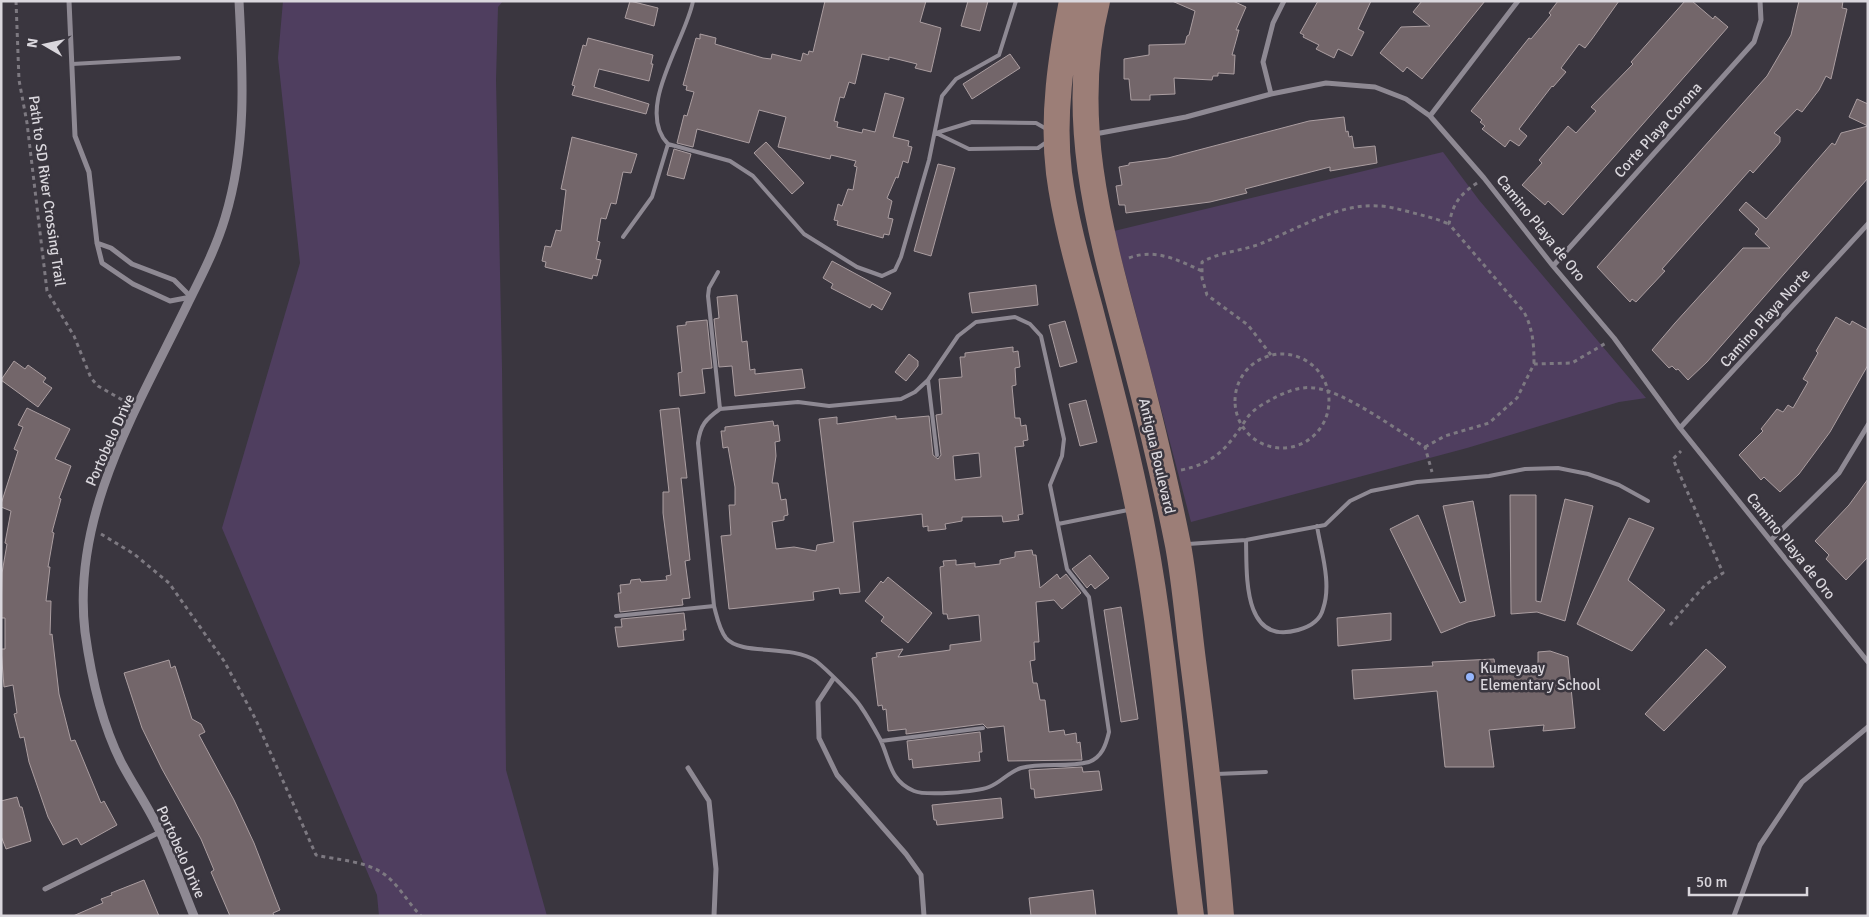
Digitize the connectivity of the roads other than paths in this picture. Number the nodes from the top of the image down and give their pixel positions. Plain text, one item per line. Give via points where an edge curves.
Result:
1 (69, 1) edge
2 (239, 1) edge
3 (693, 1) edge
4 (1016, 1) edge
5 (1072, 1) edge
6 (1097, 1) edge
7 (1284, 1) edge
8 (1518, 1) edge
9 (1760, 1) edge
10 (179, 58) dead end
11 (72, 64) junction
12 (1271, 94) junction
13 (1430, 116) junction
14 (936, 133) junction
15 (1071, 135) junction
16 (668, 144) junction
17 (1868, 224) edge
18 (623, 236) dead end
19 (97, 243) junction
20 (1554, 266) junction
21 (718, 272) dead end
22 (191, 297) junction
23 (928, 380) junction
24 (720, 409) junction
25 (1868, 424) edge
26 (1680, 428) junction
27 (937, 455) dead end
28 (1648, 501) dead end
29 (1138, 508) junction
30 (1171, 516) junction
31 (1058, 524) junction
32 (1317, 526) junction
33 (1246, 540) junction
34 (1771, 540) junction
35 (1178, 545) junction
36 (714, 606) junction
37 (616, 616) dead end
38 (1868, 662) edge
39 (834, 679) junction
40 (1868, 726) edge
41 (983, 728) dead end
42 (881, 741) junction
43 (1173, 750) junction
44 (688, 768) dead end
45 (1266, 772) dead end
46 (1206, 775) junction
47 (160, 832) junction
48 (45, 889) dead end
49 (194, 916) edge
50 (714, 916) edge
51 (924, 916) edge
52 (1191, 916) edge
53 (1221, 916) edge
54 (1734, 916) edge

1 - 11 street
2 - 22 street, Portobelo Drive via 244,86 239,160 225,219
3 - 16 lane via 672,54 656,116 660,136
4 - 14 lane via 999,55 956,79 942,96
5 - 15 main road, Antigua Boulevard via 1061,67
6 - 15 main road, Antigua Boulevard via 1086,73
7 - 12 street via 1273,23 1263,62
8 - 13 street
9 - 20 street, Corte Playa Corona via 1760,20 1754,42
10 - 11 lane
11 - 19 street via 75,136 88,172
12 - 13 street, Camino Playa de Oro via 1326,83 1357,84 1375,87 1406,100
12 - 15 street, Camino Playa de Oro via 1186,118
13 - 20 street, Camino Playa de Oro
14 - 15 lane via 972,122 1036,123
14 - 15 lane via 969,149 1038,148
14 - 16 lane via 901,257 895,270 882,276 857,267 804,234 753,176 730,161
15 - 29 main road, Antigua Boulevard via 1059,172
15 - 30 main road, Antigua Boulevard via 1097,204
16 - 18 lane via 652,197
17 - 26 street, Camino Playa Norte
19 - 22 street via 111,248 132,264 174,280
19 - 22 street via 102,263 133,284 170,301
20 - 26 street, Camino Playa de Oro via 1614,338
21 - 24 lane via 708,296
22 - 47 street, Portobelo Drive via 110,465 92,528 84,598 85,630 96,696 121,762
23 - 24 lane via 915,392 901,398 829,406 798,402
23 - 27 lane
23 - 31 lane via 958,336 976,322 1015,317 1030,324 1041,336 1064,439 1062,456 1050,485
24 - 36 lane via 705,420 699,431 698,443
25 - 34 street via 1839,473
26 - 34 street, Camino Playa de Oro
28 - 32 lane via 1596,477 1558,468 1524,469 1371,491 1350,501 1325,525
29 - 30 main road via 1156,508
29 - 31 lane
29 - 43 main road, Antigua Boulevard via 1144,532
30 - 35 main road, Antigua Boulevard
31 - 42 lane via 1067,569 1089,597 1095,623 1109,732 1100,755 1089,762 1020,768 987,788 936,794 916,792 906,787 890,770
32 - 33 lane
32 - 33 lane via 1326,585 1323,610 1316,622 1294,631 1280,632 1259,622 1252,608 1248,586
33 - 35 lane
34 - 38 street, Camino Playa de Oro
35 - 46 main road, Antigua Boulevard
36 - 37 lane
36 - 39 lane via 720,626 734,645 795,651 816,661
39 - 42 lane via 860,705
39 - 51 street via 818,702 819,738 837,775 921,875
40 - 54 street via 1802,782 1760,844
41 - 42 lane
43 - 46 main road via 1185,764
43 - 52 main road, Antigua Boulevard
44 - 50 street via 710,801 716,869
45 - 46 lane
46 - 53 main road, Antigua Boulevard
47 - 48 street
47 - 49 street, Portobelo Drive

